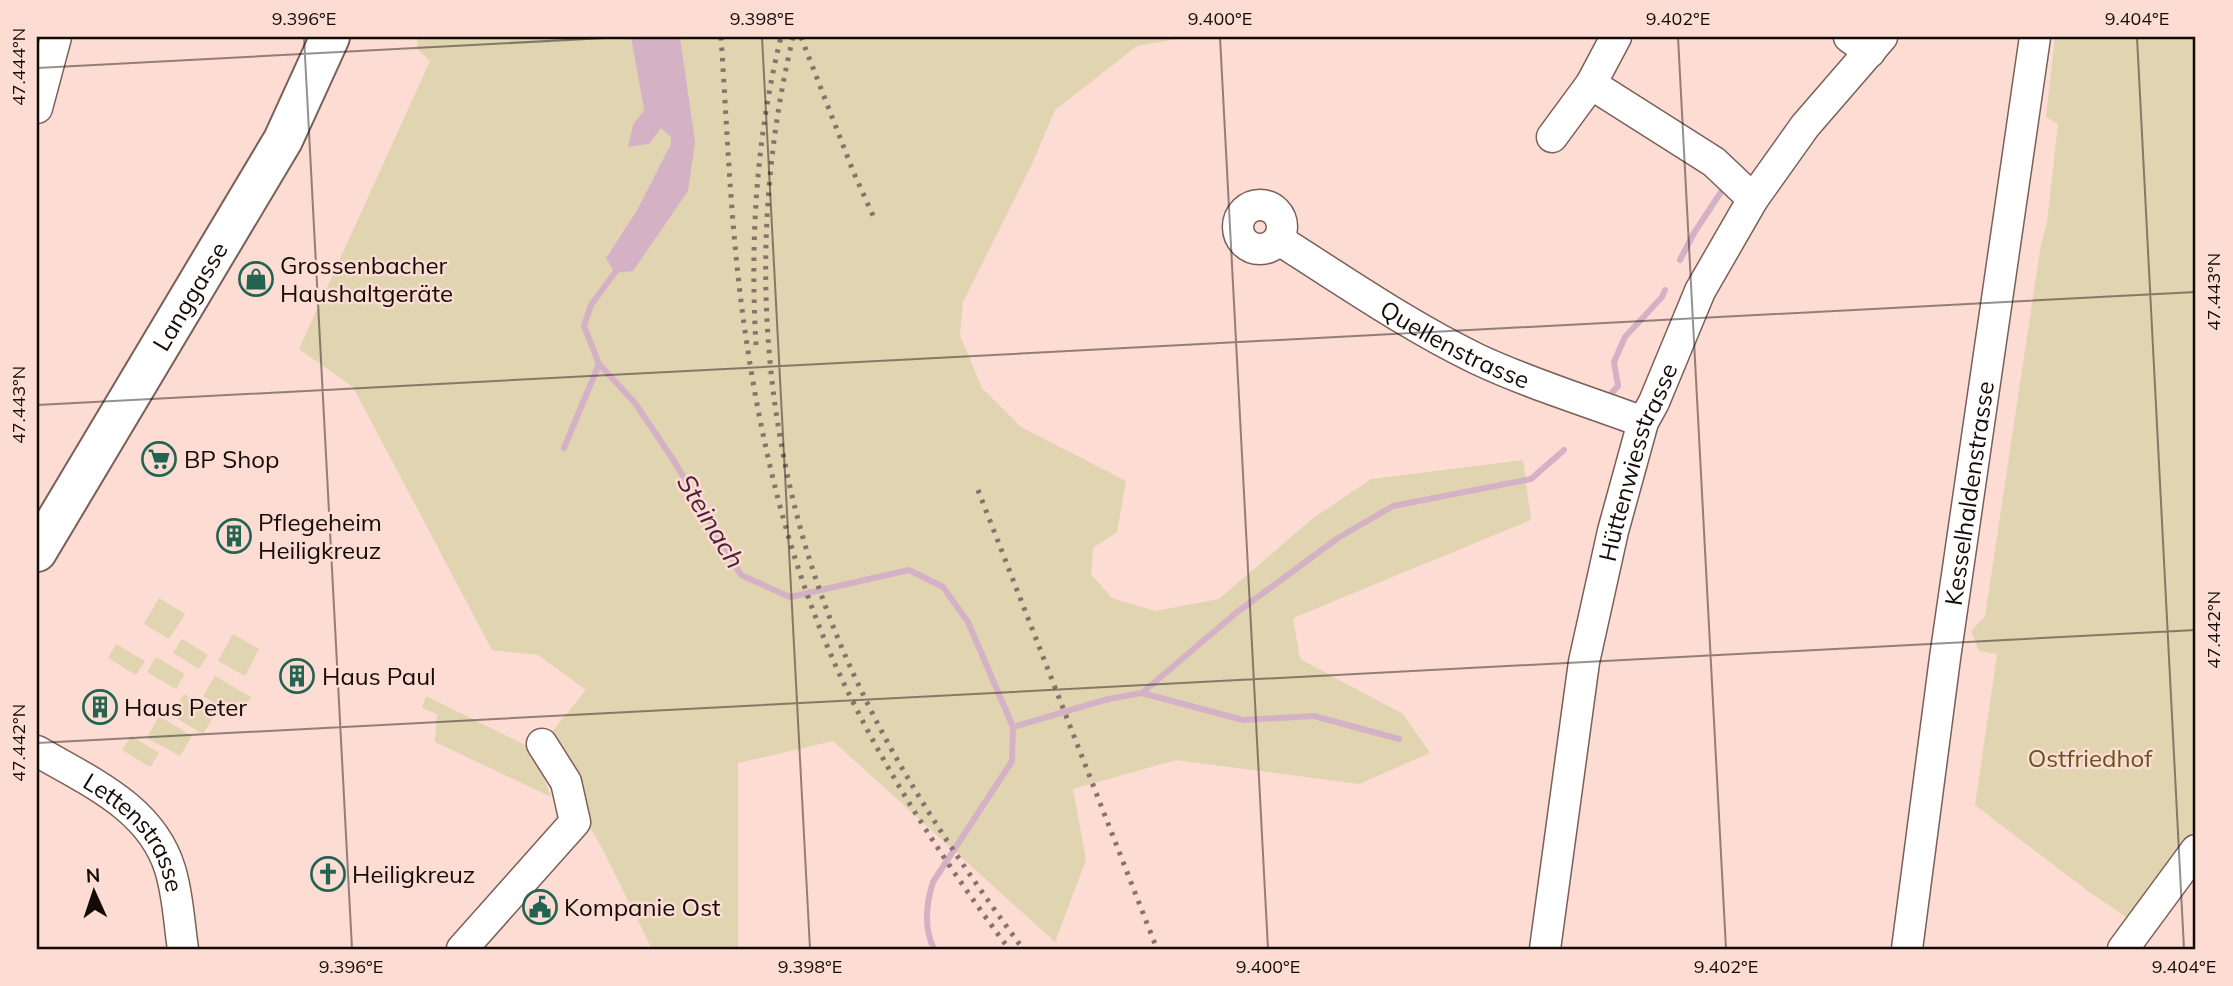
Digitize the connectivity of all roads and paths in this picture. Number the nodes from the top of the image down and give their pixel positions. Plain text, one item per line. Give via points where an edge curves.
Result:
1 (56, 37) edge
2 (330, 37) edge
3 (1616, 37) edge
4 (2035, 37) edge
5 (1867, 42) edge
6 (1591, 84) junction
7 (37, 108) edge
8 (1552, 137) dead end
9 (1753, 199) junction
10 (1279, 240) dead end
11 (1643, 422) junction
12 (37, 552) edge
13 (542, 744) dead end
14 (37, 751) edge
15 (2196, 850) edge
16 (183, 949) edge
17 (461, 949) edge
18 (1545, 949) edge
19 (1907, 949) edge
20 (2123, 949) edge

1 - 7 street
2 - 12 main road, Langgasse via 283,140
3 - 6 street
4 - 19 street, Kesselhaldenstrasse
5 - 9 street, Hüttenwiesstrasse
6 - 8 street
6 - 9 street via 1714,162
9 - 11 street, Hüttenwiesstrasse via 1700,291
10 - 11 street, Quellenstrasse via 1390,311 1477,359
11 - 18 street, Hüttenwiesstrasse via 1584,662
13 - 17 street via 566,782 575,821
14 - 16 street, Lettenstrasse via 124,803 147,826 171,871
15 - 20 street

